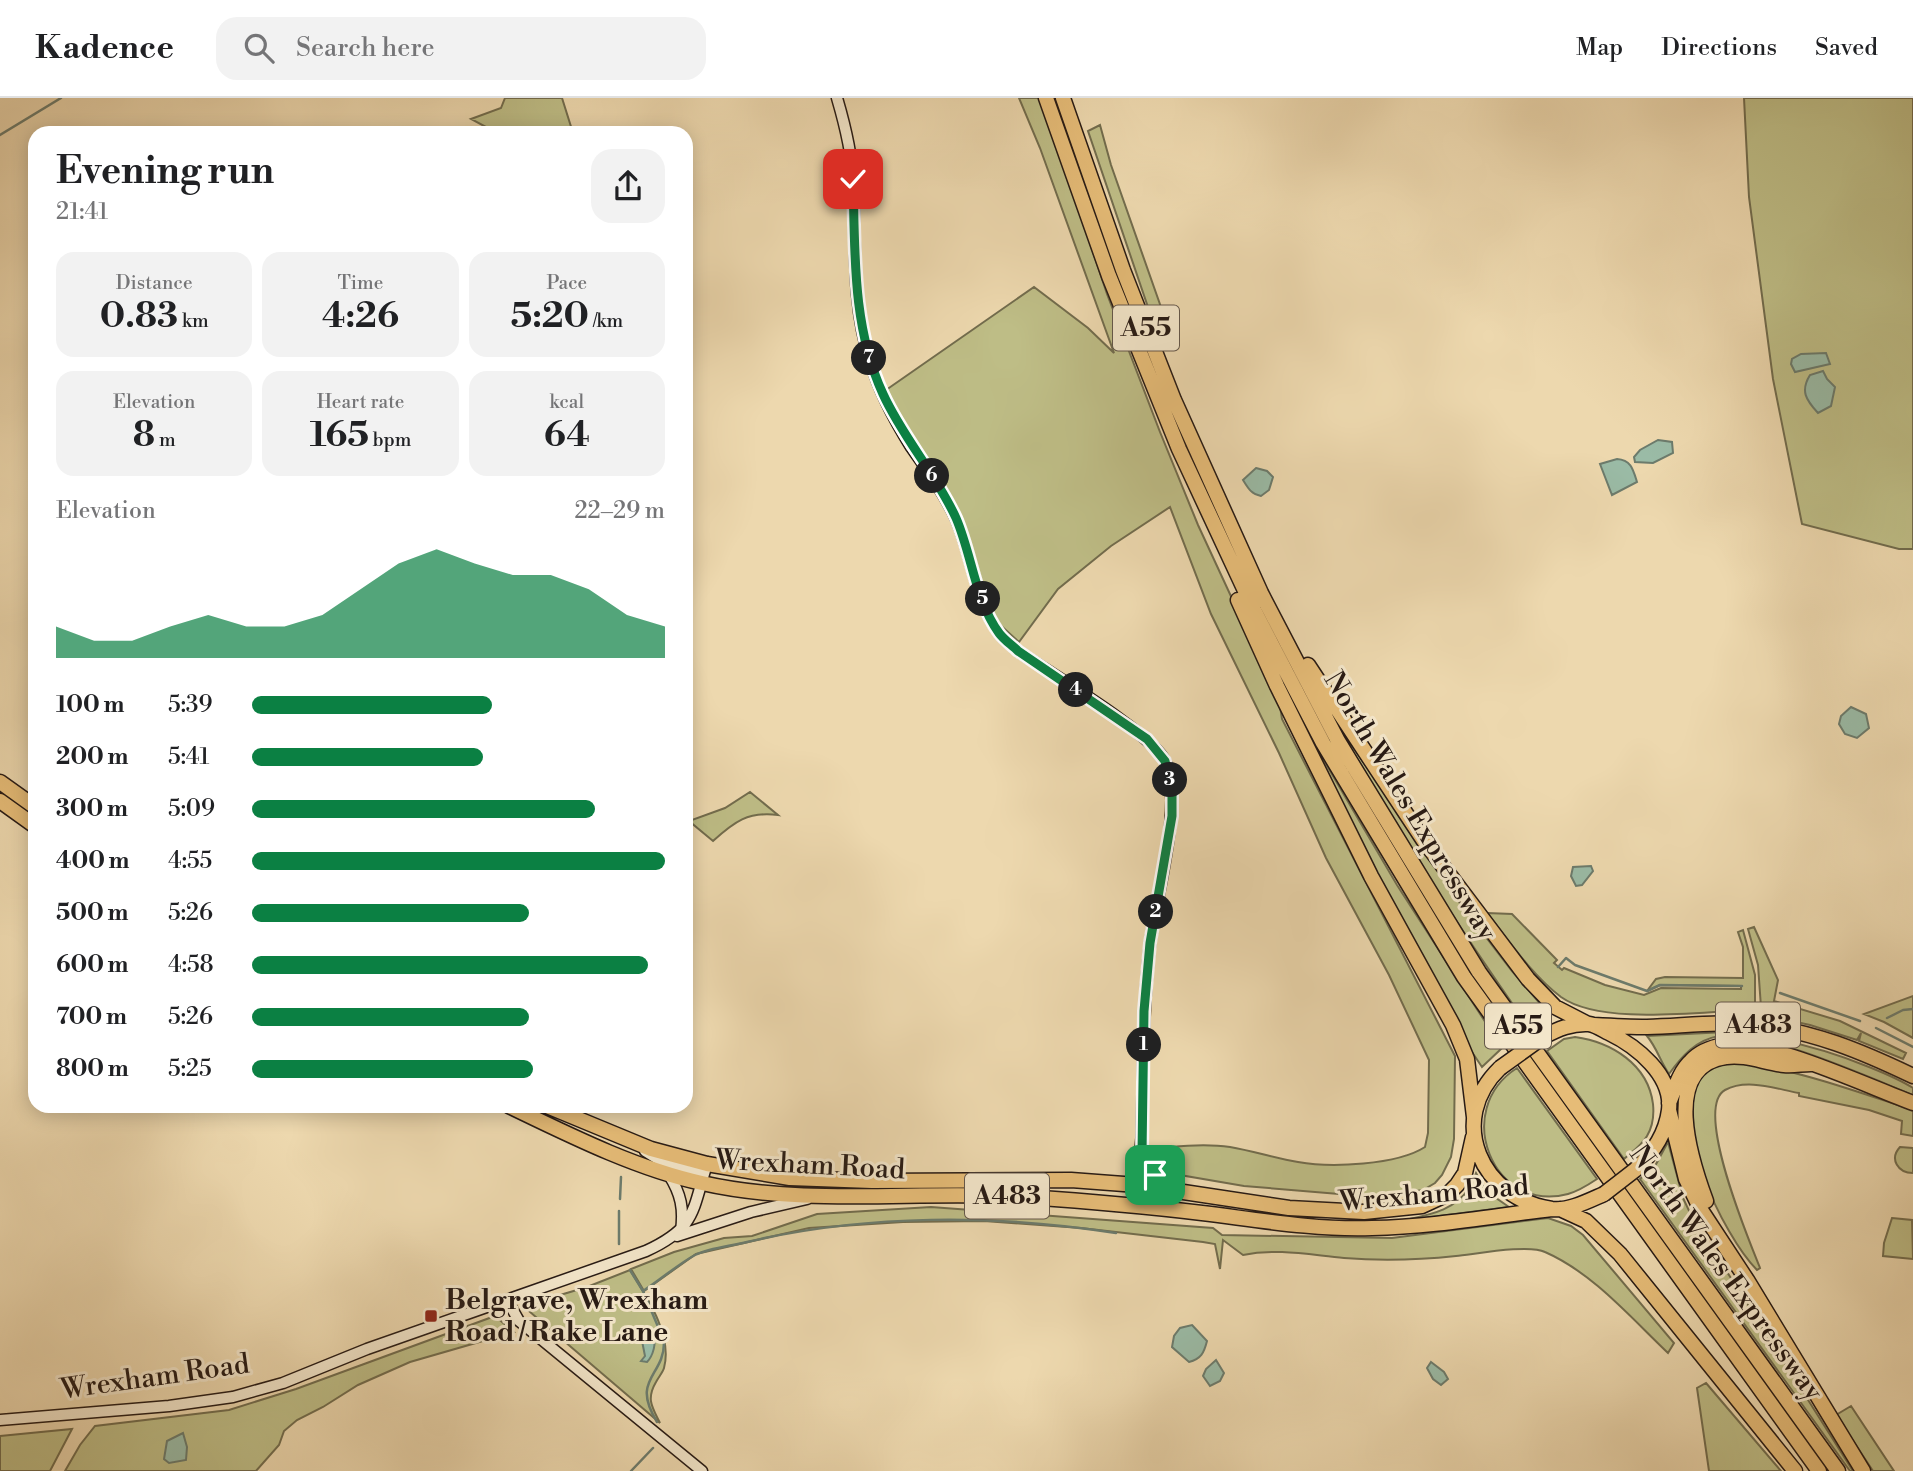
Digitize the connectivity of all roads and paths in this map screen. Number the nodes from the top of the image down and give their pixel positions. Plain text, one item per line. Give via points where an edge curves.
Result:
1 (837, 98) edge
2 (1046, 98) edge
3 (1063, 98) edge
4 (1179, 449) junction
5 (1242, 553) junction
6 (0, 782) edge
7 (0, 801) edge
8 (28, 802) edge
9 (28, 821) edge
10 (1591, 1024) junction
11 (1811, 1064) junction
12 (1913, 1076) edge
13 (1913, 1103) edge
14 (1669, 1107) junction
15 (525, 1113) edge
16 (564, 1113) edge
17 (1474, 1117) junction
18 (1473, 1137) junction
19 (1142, 1154) junction
20 (704, 1174) junction
21 (669, 1175) junction
22 (1137, 1185) junction
23 (1176, 1192) junction
24 (823, 1196) junction
25 (1556, 1209) junction
26 (1190, 1211) junction
27 (677, 1235) junction
28 (1747, 1280) junction
29 (507, 1300) junction
30 (0, 1420) edge
31 (702, 1471) edge
32 (1795, 1471) edge
33 (1819, 1471) edge
34 (1838, 1471) edge
35 (1863, 1471) edge

1 - 19 street via 850,150 857,287 869,360 900,428 957,520 987,612 1000,635 1018,651 1147,739 1165,761 1172,816 1150,943
2 - 4 highway, North Wales Expressway / A55 via 1109,276
3 - 5 highway, North Wales Expressway / A55 via 1174,401
4 - 17 highway via 1221,561 1277,686 1371,876 1453,1025 1467,1059
4 - 33 highway, North Wales Expressway / A55 via 1323,743 1451,955
5 - 10 highway via 1306,661 1432,852 1528,979 1555,1007
5 - 34 highway, North Wales Expressway / A55 via 1338,741 1479,972
6 - 8 highway
7 - 9 highway
10 - 12 highway, A483 via 1724,1023 1784,1029 1853,1049
10 - 14 highway via 1644,1055 1659,1075
10 - 17 highway, bridge via 1570,1025 1543,1038 1500,1068 1482,1090
11 - 13 highway, A483
11 - 14 highway, A483 via 1744,1045 1706,1050 1680,1074
11 - 28 highway via 1726,1057 1704,1066 1689,1086 1685,1120 1693,1166
14 - 25 highway, bridge via 1664,1132 1635,1170 1604,1194
14 - 28 highway via 1686,1179
15 - 21 highway, A483
16 - 20 highway, A483
17 - 18 highway
18 - 23 highway, Wrexham Road / A483 via 1465,1173 1457,1185 1422,1206 1364,1212 1289,1208
18 - 25 highway via 1498,1184 1525,1201
19 - 22 street
19 - 23 street via 1163,1184
20 - 21 highway, A483
20 - 22 highway, Wrexham Road / A483 via 830,1181 1070,1180
20 - 24 highway, Wrexham Road / A483 via 769,1193
20 - 27 street, Wrexham Road via 693,1214
21 - 27 street via 683,1209
22 - 23 highway, Wrexham Road / A483
22 - 26 street via 1148,1199
24 - 26 highway, Wrexham Road / A483 via 958,1194
24 - 27 street
25 - 26 highway, Wrexham Road / A483 via 1372,1228 1321,1227
25 - 32 highway via 1586,1221 1620,1254
27 - 29 street, Wrexham Road via 646,1251
28 - 35 highway
29 - 30 street, Wrexham Road via 233,1397
29 - 31 street via 519,1321

